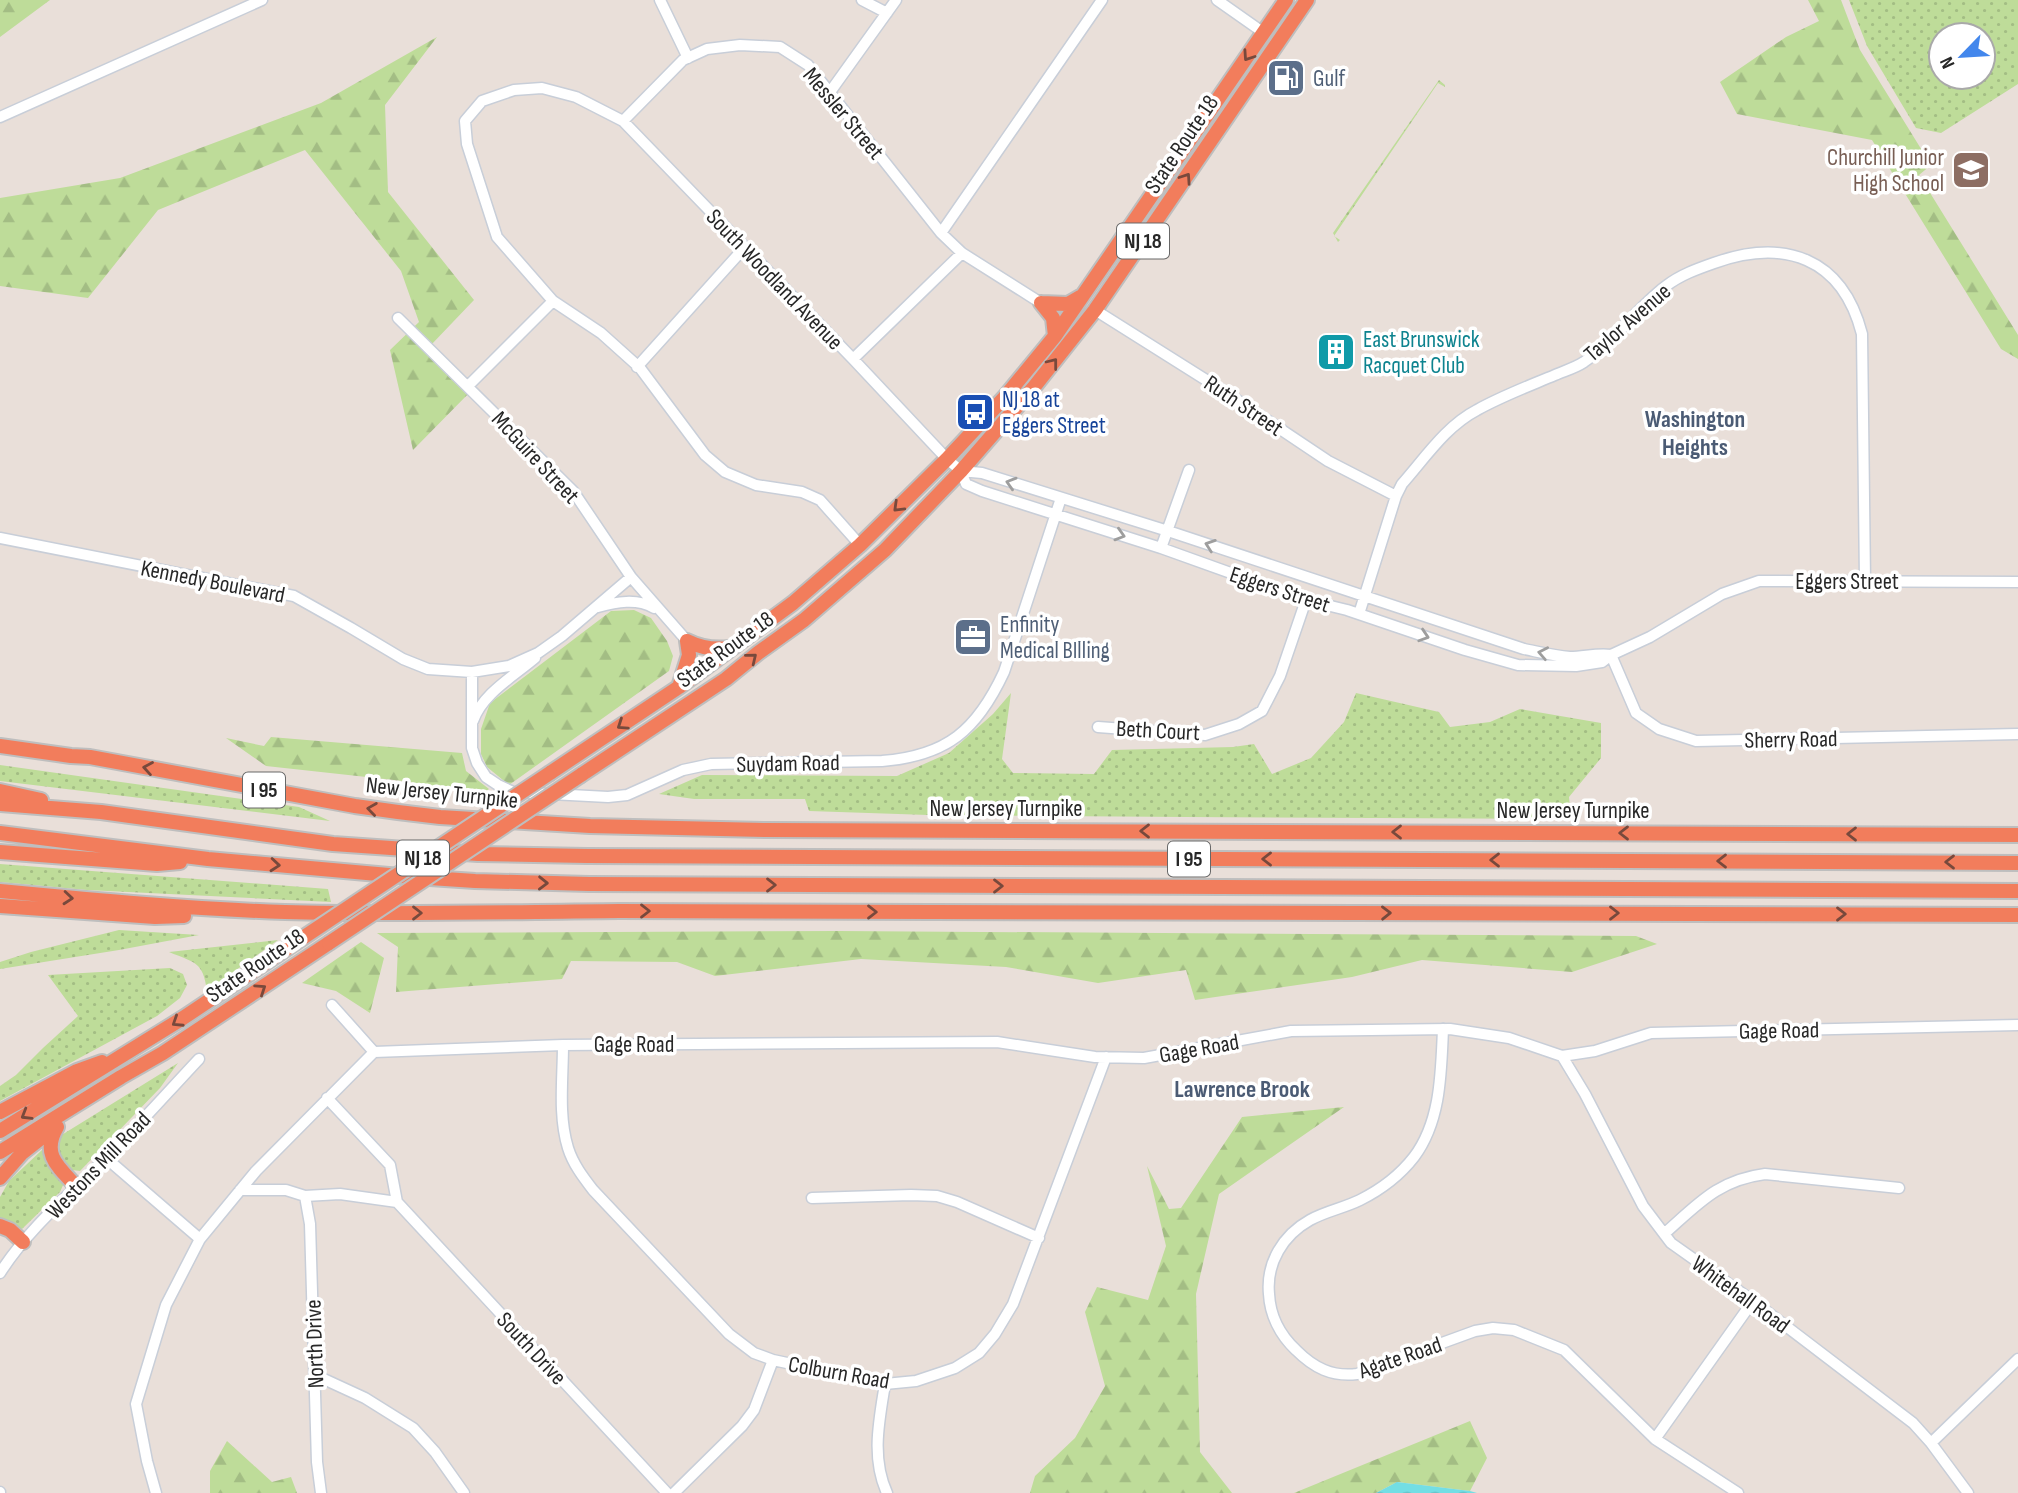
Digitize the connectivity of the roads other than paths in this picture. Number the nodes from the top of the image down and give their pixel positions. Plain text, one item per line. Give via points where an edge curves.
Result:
1 (262, 0) edge
2 (660, 0) edge
3 (862, 0) edge
4 (896, 0) edge
5 (1102, 0) edge
6 (1216, 0) edge
7 (1286, 0) edge
8 (1307, 0) edge
9 (887, 13) junction
10 (1264, 33) junction
11 (688, 58) junction
12 (830, 92) junction
13 (0, 117) edge
14 (623, 121) junction
15 (941, 233) junction
16 (745, 247) junction
17 (962, 253) junction
18 (1081, 296) junction
19 (552, 301) junction
20 (1041, 303) junction
21 (1095, 310) junction
22 (398, 318) dead end
23 (1055, 336) junction
24 (853, 359) junction
25 (637, 367) junction
26 (468, 386) junction
27 (947, 459) junction
28 (1189, 470) dead end
29 (961, 471) junction
30 (1396, 496) junction
31 (1061, 498) junction
32 (1055, 515) junction
33 (1168, 531) junction
34 (0, 538) edge
35 (860, 545) junction
36 (1161, 548) junction
37 (631, 577) junction
38 (1866, 581) junction
39 (2018, 582) edge
40 (1364, 596) junction
41 (1306, 600) junction
42 (594, 608) junction
43 (661, 612) junction
44 (1359, 614) junction
45 (1473, 632) junction
46 (562, 636) junction
47 (687, 641) junction
48 (730, 648) junction
49 (1465, 650) junction
50 (1611, 654) junction
51 (472, 672) junction
52 (679, 687) junction
53 (1098, 727) dead end
54 (471, 728) junction
55 (2018, 734) edge
56 (0, 738) edge
57 (0, 747) edge
58 (90, 757) junction
59 (0, 791) edge
60 (0, 804) edge
61 (101, 812) junction
62 (0, 833) edge
63 (2018, 835) edge
64 (0, 852) edge
65 (208, 859) junction
66 (2018, 863) edge
67 (0, 891) edge
68 (2018, 891) edge
69 (0, 906) edge
70 (285, 912) junction
71 (2018, 915) edge
72 (332, 1005) dead end
73 (2018, 1026) edge
74 (1443, 1029) junction
75 (563, 1045) junction
76 (374, 1052) junction
77 (163, 1053) junction
78 (126, 1054) junction
79 (1562, 1056) junction
80 (1106, 1057) junction
81 (199, 1059) dead end
82 (327, 1098) junction
83 (0, 1112) edge
84 (57, 1127) junction
85 (0, 1131) edge
86 (0, 1152) edge
87 (106, 1158) junction
88 (0, 1178) edge
89 (76, 1186) junction
90 (1899, 1188) dead end
91 (240, 1190) junction
92 (305, 1196) junction
93 (812, 1198) dead end
94 (397, 1202) junction
95 (0, 1226) edge
96 (1664, 1234) junction
97 (1039, 1238) junction
98 (200, 1239) junction
99 (23, 1242) junction
100 (0, 1273) edge
101 (1753, 1301) junction
102 (2018, 1359) edge
103 (773, 1360) junction
104 (315, 1375) junction
105 (885, 1384) junction
106 (1655, 1439) junction
107 (1931, 1443) junction
108 (156, 1493) edge
109 (321, 1493) edge
110 (464, 1493) edge
111 (667, 1493) edge
112 (674, 1493) edge
113 (887, 1493) edge
114 (1738, 1493) edge
115 (1968, 1493) edge

1 - 13 street
2 - 11 street
3 - 9 street
4 - 9 street
5 - 15 street
6 - 10 street
7 - 10 highway, State Route 18 / NJ 18
21 -> 8 highway, State Route 18 / NJ 18
9 - 12 street
10 -> 18 highway, State Route 18 / NJ 18
11 - 12 street, Messler Street via 707,49 740,45 780,47 808,65
11 - 14 street, Messler Street
12 - 15 street, Messler Street
14 - 16 street, South Woodland Avenue
14 - 19 street, South Woodland Avenue via 576,96 542,89 514,90 482,101 466,121 467,144 497,237
15 - 17 street, Messler Street
16 - 24 street, South Woodland Avenue
16 - 25 street
17 - 20 street, Messler Street
17 - 24 street
18 - 20 highway via 1068,304
18 - 23 highway, State Route 18 / NJ 18
19 - 25 street via 601,333
19 - 26 street
20 - 23 highway via 1052,318
29 -> 21 highway, State Route 18 / NJ 18
21 - 30 street, Ruth Street via 1328,461
22 - 26 street, McGuire Street
23 - 27 highway, State Route 18 / NJ 18
24 - 27 street, South Woodland Avenue
25 - 35 street via 705,455 725,472 756,485 802,492 820,500
26 - 37 street, McGuire Street via 573,491
27 - 29 street, Eggers Street
27 -> 35 highway, State Route 18 / NJ 18
28 - 33 street
31 -> 29 street, Eggers Street via 982,473
29 - 32 street, Eggers Street via 966,484
77 -> 29 highway, State Route 18 / NJ 18, bridge via 726,679 885,550
30 - 38 street, Taylor Avenue via 1454,425 1582,363 1665,286 1729,258 1781,253 1818,265 1832,277 1860,326
30 - 40 street, Taylor Avenue
31 - 32 street, Suydam Road
31 - 33 street, Eggers Street
32 -> 36 street, Eggers Street
32 - 54 street, Suydam Road via 995,691 972,724 923,754 904,760 696,766 626,795 608,797 513,792 486,776 477,763
33 - 36 street
40 -> 33 street, Eggers Street
34 - 51 street, Kennedy Boulevard via 294,596 403,659 428,669
35 - 48 highway, State Route 18 / NJ 18 via 793,603
36 - 41 street, Eggers Street
37 - 42 street, Kennedy Boulevard
37 - 43 street, McGuire Street
38 - 39 street, Eggers Street
38 - 50 street, Eggers Street via 1759,581 1722,594 1650,637
40 - 44 street, Taylor Avenue
40 - 45 street, Eggers Street
41 - 44 street, Eggers Street
41 - 53 street, Beth Court via 1280,676 1262,711 1205,735
42 - 43 street via 634,601
42 - 46 street, Kennedy Boulevard
43 - 47 street, McGuire Street
44 -> 49 street, Eggers Street
45 - 49 street
50 -> 45 street, Eggers Street via 1551,655
46 - 51 street, Kennedy Boulevard via 509,666
46 - 54 street via 489,696 476,711
47 - 48 highway via 708,649
47 - 52 highway via 689,655
48 - 52 highway, State Route 18 / NJ 18
49 - 50 street, Eggers Street via 1518,665 1549,666 1602,662
50 - 55 street, Sherry Road via 1636,713 1659,729 1696,741
51 - 54 street, Suydam Road
52 -> 78 highway, State Route 18 / NJ 18, bridge
56 - 58 highway
57 - 58 highway, New Jersey Turnpike / I 95
63 -> 58 highway, New Jersey Turnpike / I 95 via 781,830 551,824 355,806
59 - 61 highway
60 - 61 highway, I 95
66 -> 61 highway, I 95 via 478,854 333,844
62 - 65 highway, I 95
64 - 65 highway via 157,864
65 -> 68 highway, I 95 via 475,881 576,883
67 -> 70 highway
69 - 70 highway via 155,917
70 -> 71 highway
72 - 76 street
73 - 79 street, Gage Road via 1651,1033
74 - 79 street, Gage Road via 1509,1038
74 - 80 street, Gage Road via 1292,1031 1143,1058
74 - 106 street, Agate Road via 1440,1079 1427,1135 1413,1158 1378,1190 1311,1219 1282,1244 1272,1262 1268,1287 1275,1322 1305,1359 1327,1373 1343,1376 1475,1331 1514,1330 1564,1350
75 - 76 street, Gage Road
75 - 80 street, Gage Road via 997,1042
75 - 103 street, Colburn Road via 564,1123 576,1167 729,1334 754,1353
76 - 82 street
77 - 84 highway
77 - 86 highway, State Route 18 / NJ 18
78 - 83 highway via 77,1071
78 -> 85 highway, State Route 18 / NJ 18
79 - 96 street, Whitehall Road via 1643,1206
80 - 97 street, Colburn Road
81 - 87 street, Westons Mill Road
82 - 91 street
82 - 94 street via 390,1165
84 - 88 highway via 30,1146
84 - 89 highway via 51,1154
87 - 89 street, Westons Mill Road
87 - 98 street
89 - 99 street, Westons Mill Road
90 - 96 street via 1765,1174 1746,1177 1712,1192
91 - 92 street via 286,1190
91 - 98 street
92 - 94 street via 340,1194
92 - 104 street, North Drive
93 - 97 street via 937,1196
94 - 111 street, South Drive
95 - 99 highway
96 - 101 street, Whitehall Road
97 - 105 street, Colburn Road via 1013,1304 979,1353 934,1376
98 - 108 street via 166,1306 136,1404
99 - 100 street, Westons Mill Road
101 - 106 street
101 - 107 street, Whitehall Road via 1913,1423
102 - 107 street
103 - 105 street, Colburn Road
103 - 112 street via 754,1410
104 - 109 street, North Drive
104 - 110 street via 413,1427
105 - 113 street via 876,1435
106 - 114 street, Agate Road
107 - 115 street, Whitehall Road

